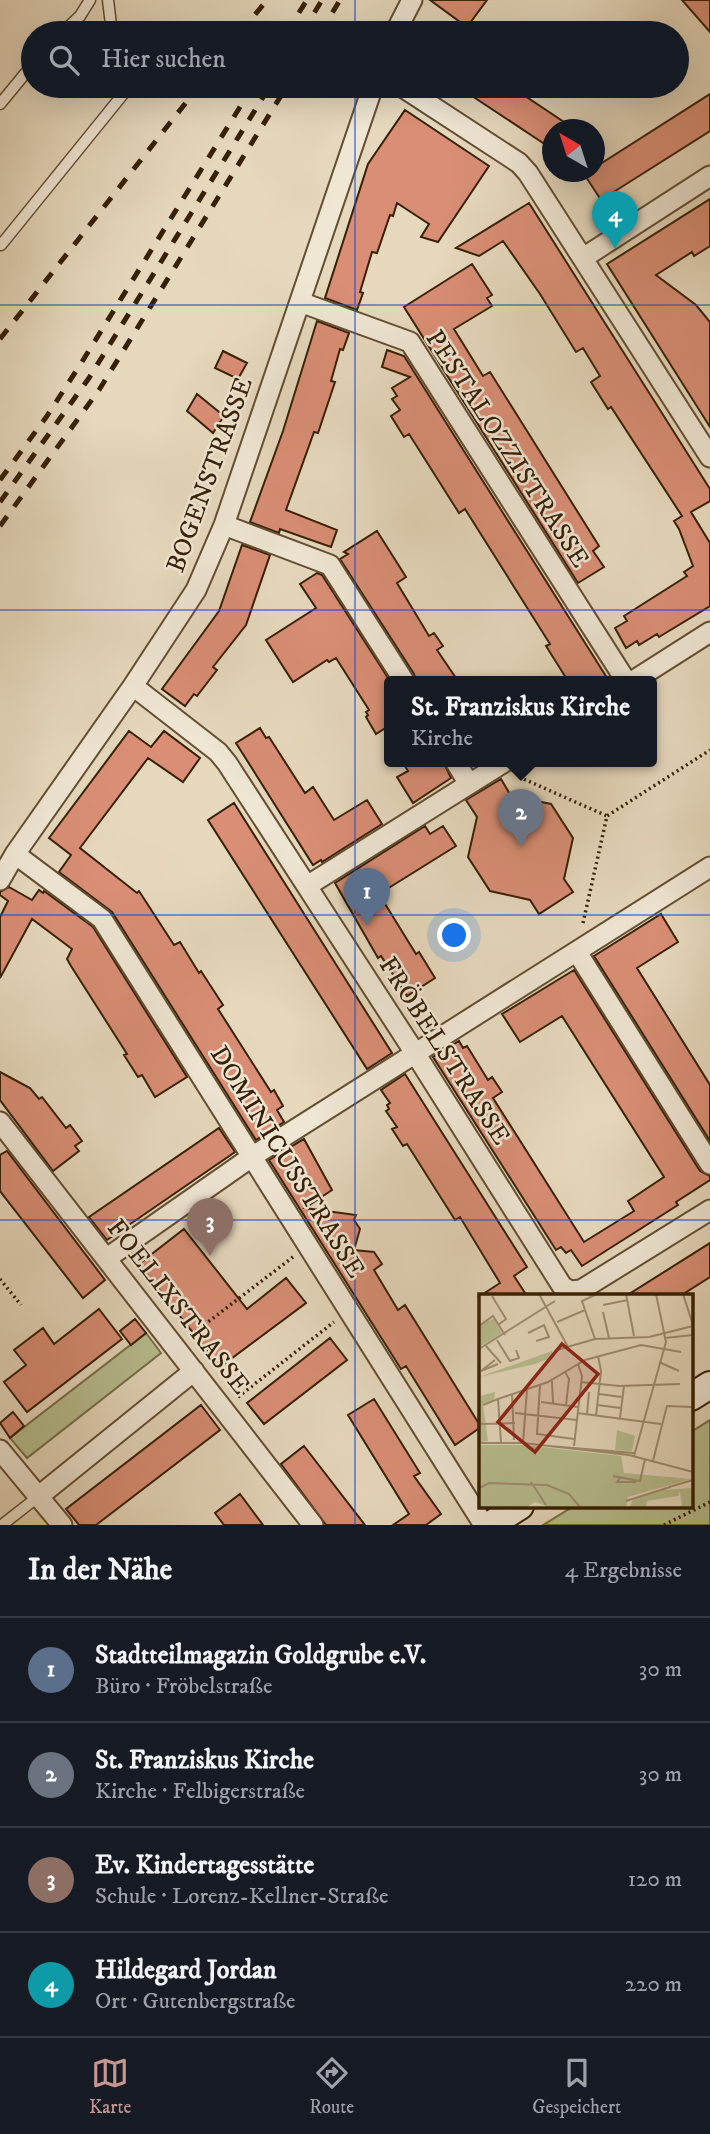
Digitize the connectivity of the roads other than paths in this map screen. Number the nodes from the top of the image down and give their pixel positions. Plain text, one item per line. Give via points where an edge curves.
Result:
1 (90, 0) edge
2 (108, 0) edge
3 (412, 0) edge
4 (75, 21) edge
5 (111, 21) edge
6 (402, 21) edge
7 (21, 79) edge
8 (120, 98) edge
9 (369, 98) edge
10 (419, 98) edge
11 (0, 104) edge
12 (710, 176) edge
13 (1, 245) edge
14 (583, 258) junction
15 (300, 302) junction
16 (710, 457) edge
17 (225, 525) junction
18 (710, 632) edge
19 (401, 676) edge
20 (623, 676) edge
21 (641, 676) edge
22 (133, 687) junction
23 (459, 767) edge
24 (497, 767) edge
25 (470, 785) junction
26 (15, 854) junction
27 (710, 867) edge
28 (0, 880) edge
29 (307, 886) junction
30 (577, 952) junction
31 (415, 1053) junction
32 (0, 1122) edge
33 (253, 1156) junction
34 (710, 1164) edge
35 (710, 1210) edge
36 (107, 1258) junction
37 (194, 1371) junction
38 (710, 1385) edge
39 (692, 1396) edge
40 (0, 1450) edge
41 (38, 1496) junction
42 (518, 1507) edge
43 (2, 1525) edge
44 (62, 1525) edge
45 (313, 1525) edge
46 (484, 1525) edge
47 (490, 1525) edge

1 - 4 lane
2 - 5 lane
3 - 6 street
7 - 11 lane
8 - 13 lane
9 - 15 street, BOGENSTRASSE
10 - 14 street via 519,163
12 - 14 street
14 - 16 street
15 - 17 street, BOGENSTRASSE
15 - 20 street, PESTALOZZISTRASSE via 410,342
17 - 19 street via 330,565
17 - 22 street, BOGENSTRASSE via 196,590
18 - 21 street
22 - 26 street, BOGENSTRASSE
22 - 29 street, FRÖBELSTRASSE via 218,752
23 - 25 street
24 - 25 street
25 - 29 street
26 - 28 street, BOGENSTRASSE
26 - 33 street, DOMINICUSSTRASSE via 102,919
27 - 30 street
29 - 31 street, FRÖBELSTRASSE
30 - 31 street
30 - 34 street
31 - 33 street
31 - 35 street, FRÖBELSTRASSE via 569,1291 581,1290
32 - 36 street, FOELIXSTRASSE
33 - 36 street
33 - 46 street, DOMINICUSSTRASSE
36 - 37 street, FOELIXSTRASSE
37 - 41 street
37 - 45 street, FOELIXSTRASSE
38 - 39 street
40 - 41 street
41 - 43 lane
41 - 44 street
42 - 47 street

